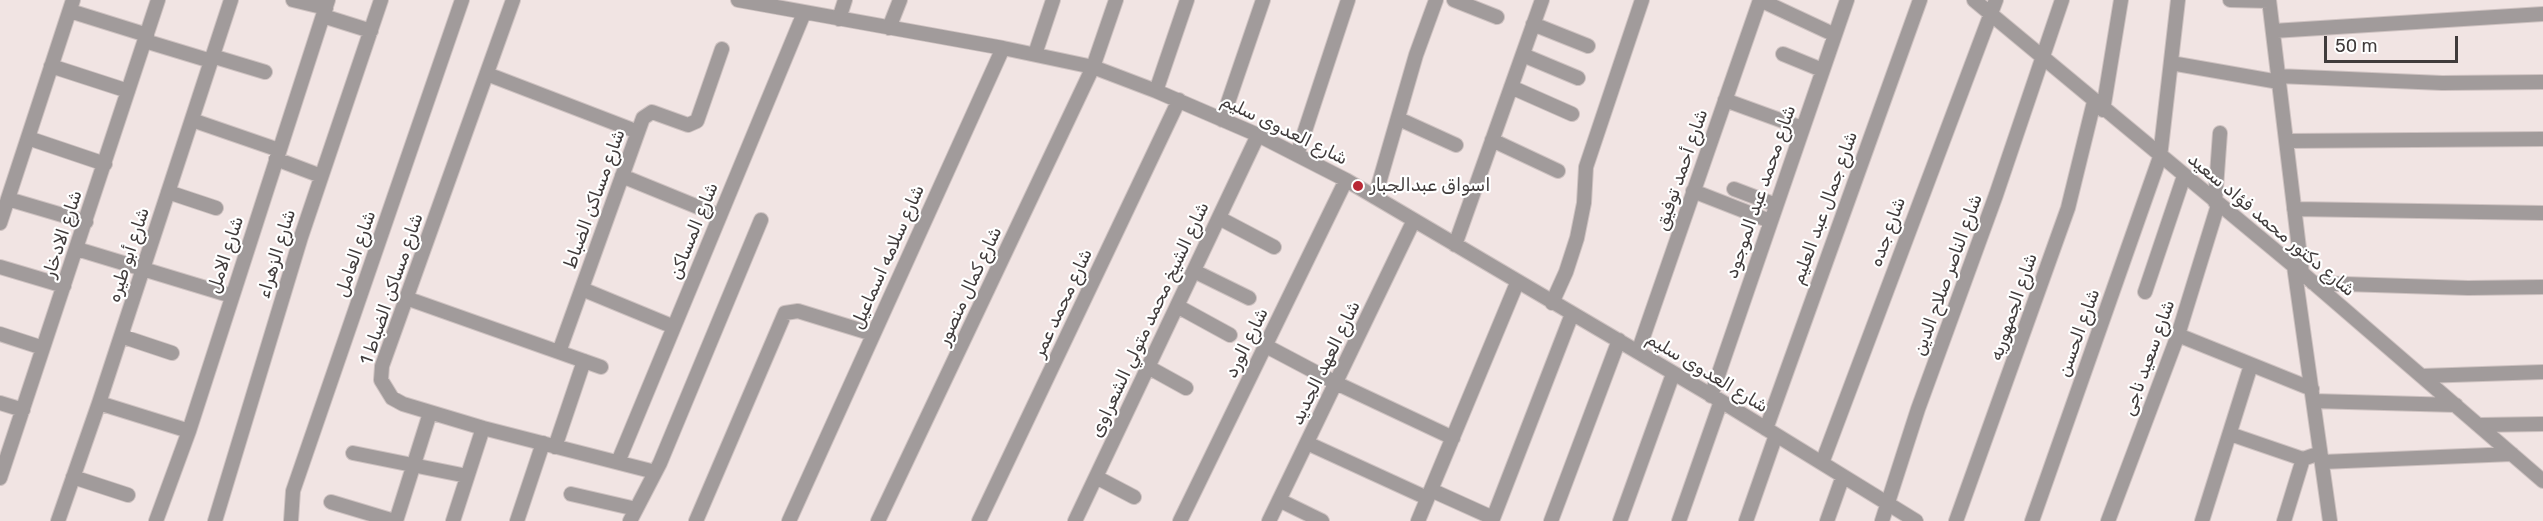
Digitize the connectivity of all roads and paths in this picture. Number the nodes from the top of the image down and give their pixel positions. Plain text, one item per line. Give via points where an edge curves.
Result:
1 (158, 0) edge
2 (231, 0) edge
3 (293, 0) edge
4 (381, 0) edge
5 (462, 0) edge
6 (513, 0) edge
7 (738, 0) edge
8 (845, 0) edge
9 (900, 0) edge
10 (1053, 0) edge
11 (1116, 0) edge
12 (1187, 0) edge
13 (1263, 0) edge
14 (1348, 0) edge
15 (1436, 0) edge
16 (1454, 0) edge
17 (1542, 0) edge
18 (1642, 0) edge
19 (1760, 0) edge
20 (1847, 0) edge
21 (1920, 0) edge
22 (1974, 0) edge
23 (1996, 0) edge
24 (2062, 0) edge
25 (2121, 0) edge
26 (2178, 0) edge
27 (2229, 0) edge
28 (2269, 1) edge
29 (778, 4) edge
30 (72, 6) edge
31 (326, 8) edge
32 (804, 13) junction
33 (2543, 14) edge
34 (1991, 15) junction
35 (1497, 17) dead end
36 (839, 19) junction
37 (1533, 24) junction
38 (889, 28) junction
39 (371, 31) junction
40 (2273, 31) junction
41 (1835, 35) junction
42 (146, 38) junction
43 (1588, 46) dead end
44 (1003, 48) junction
45 (722, 49) dead end
46 (1035, 54) junction
47 (1783, 54) dead end
48 (1522, 55) junction
49 (212, 58) junction
50 (2043, 58) junction
51 (2170, 63) junction
52 (51, 66) junction
53 (1093, 67) junction
54 (1822, 70) junction
55 (265, 72) dead end
56 (487, 74) junction
57 (1578, 78) dead end
58 (2278, 79) junction
59 (2543, 82) edge
60 (1511, 87) junction
61 (1156, 91) junction
62 (128, 92) junction
63 (1179, 100) junction
64 (1725, 100) junction
65 (2098, 106) junction
66 (1572, 114) dead end
67 (1399, 118) junction
68 (192, 120) junction
69 (1222, 120) junction
70 (1802, 128) junction
71 (638, 132) junction
72 (2220, 133) dead end
73 (1258, 135) junction
74 (28, 138) junction
75 (2543, 138) edge
76 (1492, 140) junction
77 (2286, 141) junction
78 (1456, 145) dead end
79 (278, 154) junction
80 (1297, 155) junction
81 (2160, 157) junction
82 (105, 164) junction
83 (1558, 171) dead end
84 (321, 176) junction
85 (622, 176) junction
86 (2184, 176) junction
87 (1346, 180) junction
88 (1734, 189) dead end
89 (1693, 191) junction
90 (168, 192) junction
91 (1375, 197) junction
92 (8, 199) junction
93 (2217, 204) junction
94 (1776, 205) junction
95 (216, 208) dead end
96 (2294, 209) junction
97 (2543, 213) edge
98 (720, 216) junction
99 (1219, 219) junction
100 (761, 220) dead end
101 (1414, 220) junction
102 (1770, 221) junction
103 (86, 222) junction
104 (0, 223) edge
105 (1455, 245) junction
106 (1274, 247) dead end
107 (77, 249) junction
108 (0, 267) edge
109 (143, 269) junction
110 (2298, 270) junction
111 (1194, 271) junction
112 (1517, 283) junction
113 (2313, 283) junction
114 (64, 286) junction
115 (2543, 287) edge
116 (582, 289) junction
117 (2145, 292) dead end
118 (232, 296) junction
119 (406, 298) junction
120 (1249, 298) dead end
121 (1552, 303) junction
122 (1177, 306) junction
123 (1572, 314) junction
124 (674, 327) junction
125 (0, 334) edge
126 (873, 334) junction
127 (1230, 335) dead end
128 (2178, 335) junction
129 (121, 336) junction
130 (1619, 340) junction
131 (1266, 346) junction
132 (44, 348) junction
133 (560, 352) junction
134 (1638, 352) junction
135 (172, 353) dead end
136 (584, 361) junction
137 (2252, 365) junction
138 (601, 367) dead end
139 (1148, 367) junction
140 (2543, 372) edge
141 (1673, 374) junction
142 (2422, 376) junction
143 (1336, 383) junction
144 (1186, 388) dead end
145 (2312, 395) junction
146 (1716, 398) junction
147 (0, 403) edge
148 (99, 403) junction
149 (2456, 405) junction
150 (23, 410) junction
151 (429, 413) junction
152 (2543, 424) edge
153 (2478, 425) junction
154 (483, 428) junction
155 (189, 430) junction
156 (1771, 432) junction
157 (2230, 434) junction
158 (1453, 438) junction
159 (1307, 443) junction
160 (549, 445) junction
161 (353, 453) dead end
162 (2512, 454) junction
163 (2321, 457) junction
164 (2303, 459) junction
165 (618, 462) junction
166 (1821, 463) junction
167 (413, 464) junction
168 (655, 472) junction
169 (0, 475) edge
170 (467, 476) junction
171 (1843, 476) junction
172 (73, 477) junction
173 (1096, 477) junction
174 (2543, 481) edge
175 (571, 494) dead end
176 (1429, 494) junction
177 (128, 495) dead end
178 (1134, 497) dead end
179 (1279, 500) junction
180 (331, 502) dead end
181 (1888, 504) junction
182 (346, 507) junction
183 (633, 515) edge
184 (1493, 520) edge
185 (58, 521) edge
186 (156, 521) edge
187 (215, 521) edge
188 (291, 521) edge
189 (342, 521) edge
190 (395, 521) edge
191 (453, 521) edge
192 (517, 521) edge
193 (696, 521) edge
194 (789, 521) edge
195 (878, 521) edge
196 (979, 521) edge
197 (1075, 521) edge
198 (1180, 521) edge
199 (1269, 521) edge
200 (1322, 521) edge
201 (1418, 521) edge
202 (1551, 521) edge
203 (1620, 521) edge
204 (1679, 521) edge
205 (1746, 521) edge
206 (1827, 521) edge
207 (1882, 521) edge
208 (1916, 521) edge
209 (1956, 521) edge
210 (2032, 521) edge
211 (2108, 521) edge
212 (2202, 521) edge
213 (2284, 521) edge
214 (2330, 521) edge

1 - 42 street, شارع الادخار
2 - 49 street, شارع أبو طيره
3 - 31 street
4 - 39 street, شارع الزهراء
5 - 188 street, شارع العامل via 293,491
6 - 56 street, شارع مساكن الضباط 1
7 - 29 street, شارع العدوى سليم
8 - 36 street
9 - 38 street
10 - 46 street
11 - 53 street, شارع كمال منصور
12 - 61 street
13 - 69 street
14 - 80 street
15 - 67 street
16 - 35 street
17 - 37 street
18 - 121 street via 1586,167 1577,238
19 - 41 street
19 - 64 street, شارع أحمد توفيق
20 - 41 street, شارع محمد عبد الموجود
21 - 156 street, شارع جمال عبد العليم
22 - 34 street, شارع دكتور محمد فؤاد سعيد
23 - 34 street, شارع جده
24 - 50 street, شارع الناصر صلاح الدين
25 - 65 street, شارع الجمهوريه
26 - 51 street, شارع الحسن
27 - 28 street
28 - 40 street
29 - 32 street, شارع العدوى سليم
30 - 42 street
30 - 52 street
31 - 39 street
31 - 79 street, شارع الامل
32 - 36 street, شارع العدوى سليم
32 - 98 street, شارع المساكن
33 - 40 street
34 - 50 street, شارع دكتور محمد فؤاد سعيد
34 - 166 street, شارع جده
36 - 38 street, شارع العدوى سليم
37 - 43 street
37 - 48 street
38 - 44 street, شارع العدوى سليم
39 - 84 street, شارع الزهراء
40 - 58 street
41 - 54 street, شارع محمد عبد الموجود
42 - 49 street
42 - 62 street, شارع الادخار
44 - 46 street, شارع العدوى سليم
44 - 126 street, شارع سلامه اسماعيل
45 - 71 street, شارع مساكن الضباط via 697,121 688,125 652,112 645,115
46 - 53 street, شارع العدوى سليم
47 - 54 street
48 - 57 street
48 - 60 street
49 - 55 street
49 - 68 street, شارع أبو طيره
50 - 65 street, شارع دكتور محمد فؤاد سعيد
50 - 181 street, شارع الناصر صلاح الدين
51 - 58 street
51 - 81 street, شارع الحسن
52 - 62 street
52 - 74 street
53 - 61 street, شارع العدوى سليم
53 - 195 street, شارع كمال منصور
54 - 70 street, شارع محمد عبد الموجود
56 - 71 street
56 - 119 street, شارع مساكن الضباط 1
58 - 59 street
58 - 77 street
60 - 66 street
60 - 76 street
61 - 63 street, شارع العدوى سليم
62 - 82 street, شارع الادخار
63 - 69 street, شارع العدوى سليم
63 - 196 street, شارع محمد عمر
64 - 70 street
64 - 89 street, شارع أحمد توفيق
65 - 81 street, شارع دكتور محمد فؤاد سعيد
65 - 209 street, شارع الجمهوريه via 2068,208
67 - 78 street
67 - 91 street
68 - 79 street
68 - 90 street, شارع أبو طيره
69 - 73 street, شارع العدوى سليم
70 - 94 street, شارع محمد عبد الموجود
71 - 85 street, شارع مساكن الضباط
72 - 93 street, شارع سعيد ناجى
73 - 80 street, شارع العدوى سليم
73 - 99 street, شارع الشيخ محمد متولي الشعراوى
74 - 82 street
74 - 92 street
75 - 77 street
76 - 83 street
76 - 105 street
77 - 96 street
79 - 84 street
79 - 118 street, شارع الامل
80 - 87 street, شارع العدوى سليم
81 - 86 street, شارع دكتور محمد فؤاد سعيد
81 - 210 street, شارع الحسن
82 - 103 street, شارع الادخار
84 - 187 street, شارع الزهراء
85 - 98 street
85 - 116 street, شارع مساكن الضباط
86 - 93 street, شارع دكتور محمد فؤاد سعيد
86 - 117 street
87 - 91 street, شارع العدوى سليم
87 - 131 street, شارع الورد
88 - 94 street
89 - 102 street
89 - 134 street, شارع أحمد توفيق
90 - 95 street
90 - 109 street, شارع أبو طيره
91 - 101 street, شارع العدوى سليم
92 - 103 street
92 - 104 street
93 - 110 street, شارع دكتور محمد فؤاد سعيد
93 - 128 street, شارع سعيد ناجى
94 - 102 street, شارع محمد عبد الموجود
96 - 97 street
96 - 110 street
98 - 124 street, شارع المساكن
99 - 106 street
99 - 111 street, شارع الشيخ محمد متولي الشعراوى
100 - 168 street
101 - 105 street, شارع العدوى سليم
101 - 143 street, شارع العهد الجديد
102 - 146 street, شارع محمد عبد الموجود
103 - 107 street, شارع الادخار
105 - 112 street, شارع العدوى سليم
107 - 109 street
107 - 114 street, شارع الادخار
108 - 114 street
109 - 118 street
109 - 129 street, شارع أبو طيره
110 - 113 street, شارع دكتور محمد فؤاد سعيد
110 - 145 street
111 - 120 street
111 - 122 street, شارع الشيخ محمد متولي الشعراوى
112 - 121 street, شارع العدوى سليم
112 - 158 street
113 - 115 street
113 - 142 street, شارع دكتور محمد فؤاد سعيد
114 - 132 street, شارع الادخار
116 - 124 street
116 - 133 street, شارع مساكن الضباط
118 - 155 street, شارع الامل
119 - 133 street
119 - 151 street, شارع مساكن الضباط 1 via 382,366 381,380 392,398
121 - 123 street, شارع العدوى سليم
122 - 127 street
122 - 139 street, شارع الشيخ محمد متولي الشعراوى
123 - 130 street, شارع العدوى سليم
123 - 184 street
124 - 165 street, شارع المساكن
125 - 132 street
126 - 193 street via 798,311 785,314
126 - 194 street, شارع سلامه اسماعيل
128 - 137 street
128 - 211 street, شارع سعيد ناجى
129 - 135 street
129 - 148 street, شارع أبو طيره
130 - 134 street, شارع العدوى سليم
130 - 202 street
131 - 143 street
131 - 198 street, شارع الورد
132 - 150 street, شارع الادخار
133 - 136 street
134 - 141 street, شارع العدوى سليم
136 - 138 street
136 - 160 street
137 - 145 street
137 - 157 street
139 - 144 street
139 - 173 street, شارع الشيخ محمد متولي الشعراوى
140 - 142 street
141 - 146 street, شارع العدوى سليم
141 - 203 street
142 - 149 street, شارع دكتور محمد فؤاد سعيد
143 - 158 street
143 - 159 street, شارع العهد الجديد
145 - 149 street
145 - 163 street
146 - 156 street, شارع العدوى سليم
146 - 204 street, شارع محمد عبد الموجود
147 - 150 street
148 - 155 street
148 - 172 street, شارع أبو طيره
149 - 153 street, شارع دكتور محمد فؤاد سعيد
150 - 169 street, شارع الادخار
151 - 154 street, شارع مساكن الضباط 1
151 - 167 street
152 - 153 street
153 - 162 street, شارع دكتور محمد فؤاد سعيد
154 - 160 street, شارع مساكن الضباط 1
154 - 170 street
155 - 186 street, شارع الامل
156 - 166 street, شارع العدوى سليم
156 - 205 street, شارع جمال عبد العليم
157 - 164 street
157 - 212 street
158 - 176 street
159 - 176 street
159 - 179 street, شارع العهد الجديد
160 - 165 street, شارع مساكن الضباط 1
160 - 192 street
161 - 167 street
162 - 163 street
162 - 174 street, شارع دكتور محمد فؤاد سعيد
163 - 164 street
163 - 214 street
164 - 213 street
165 - 168 street, شارع مساكن الضباط 1
166 - 171 street, شارع العدوى سليم
167 - 170 street
167 - 190 street
168 - 183 street
170 - 191 street
171 - 181 street, شارع العدوى سليم
171 - 206 street
172 - 177 street
172 - 185 street, شارع أبو طيره
173 - 178 street
173 - 197 street, شارع الشيخ محمد متولي الشعراوى
175 - 183 street
176 - 184 street
176 - 201 street
179 - 199 street, شارع العهد الجديد
179 - 200 street
180 - 182 street
181 - 207 street, شارع الناصر صلاح الدين
181 - 208 street, شارع العدوى سليم
182 - 189 street
182 - 190 street

